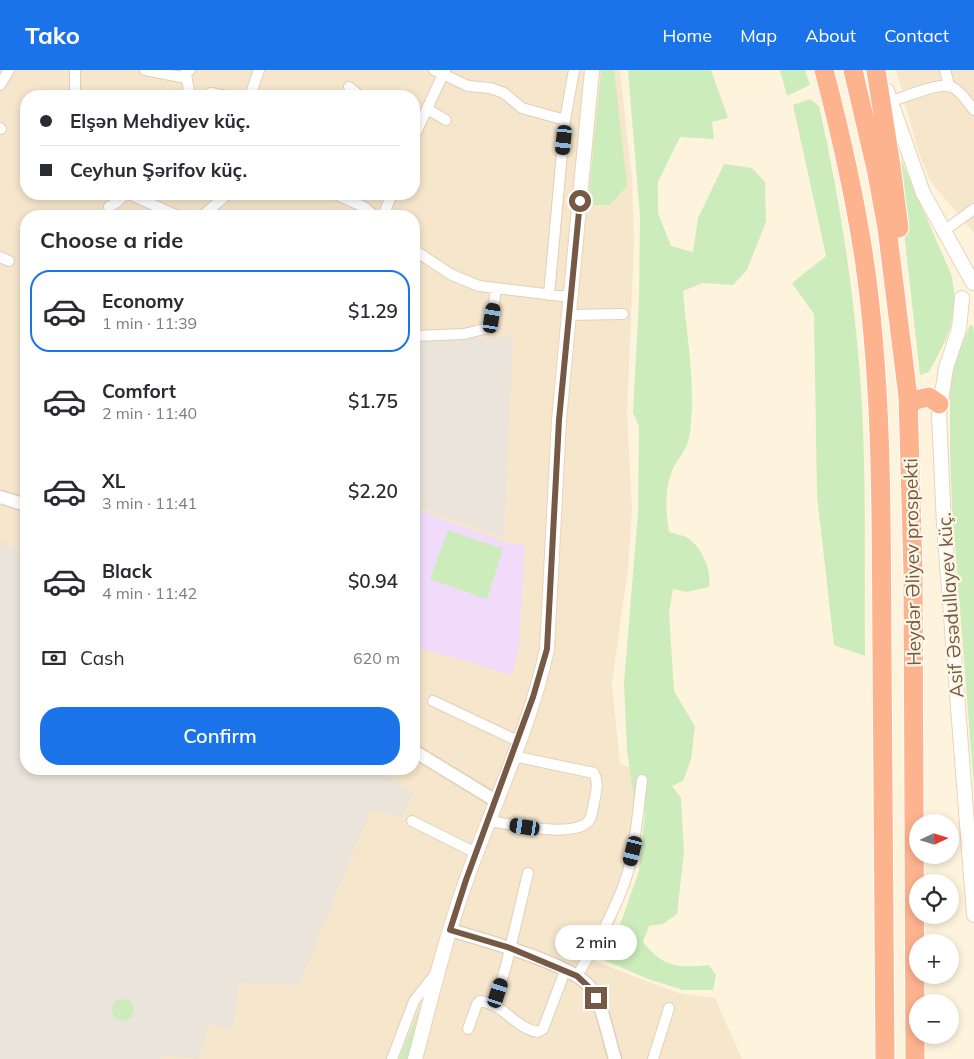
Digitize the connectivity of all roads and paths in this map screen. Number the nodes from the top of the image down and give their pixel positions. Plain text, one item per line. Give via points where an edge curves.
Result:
1 (9, 70) edge
2 (76, 70) edge
3 (145, 70) edge
4 (259, 70) edge
5 (574, 70) edge
6 (592, 70) edge
7 (824, 70) edge
8 (853, 70) edge
9 (876, 70) edge
10 (881, 70) edge
11 (945, 70) edge
12 (188, 72) edge
13 (440, 72) edge
14 (0, 85) edge
15 (949, 85) junction
16 (349, 88) dead end
17 (75, 90) edge
18 (190, 90) edge
19 (252, 90) edge
20 (352, 90) edge
21 (890, 102) junction
22 (427, 109) junction
23 (974, 110) edge
24 (446, 120) dead end
25 (565, 120) junction
26 (420, 123) edge
27 (119, 200) edge
28 (142, 200) edge
29 (221, 200) edge
30 (348, 200) edge
31 (109, 207) dead end
32 (974, 209) edge
33 (165, 210) edge
34 (209, 210) edge
35 (368, 210) edge
36 (942, 232) junction
37 (420, 254) edge
38 (973, 283) edge
39 (496, 288) junction
40 (549, 295) junction
41 (570, 297) junction
42 (962, 298) junction
43 (623, 314) dead end
44 (568, 315) junction
45 (974, 317) edge
46 (420, 336) edge
47 (909, 401) junction
48 (939, 404) junction
49 (0, 497) edge
50 (20, 503) edge
51 (433, 702) dead end
52 (518, 741) junction
53 (420, 755) edge
54 (513, 756) junction
55 (642, 780) dead end
56 (496, 801) junction
57 (412, 821) dead end
58 (489, 821) junction
59 (476, 853) junction
60 (528, 873) dead end
61 (974, 915) edge
62 (450, 930) junction
63 (510, 948) junction
64 (439, 969) junction
65 (564, 971) junction
66 (577, 976) junction
67 (494, 1005) junction
68 (669, 1008) dead end
69 (468, 1029) dead end
70 (392, 1059) edge
71 (415, 1059) edge
72 (615, 1059) edge
73 (653, 1059) edge
74 (885, 1059) edge
75 (914, 1059) edge

1 - 14 street
2 - 17 street
3 - 12 street via 174,77
4 - 19 street
5 - 25 street
6 - 41 main road
7 - 74 highway, Heydər Əliyev prospekti via 860,234 877,392
8 - 47 highway, Heydər Əliyev prospekti via 888,228
9 - 47 highway via 897,210
10 - 21 main road
11 - 15 street
12 - 18 street
13 - 22 street
13 - 25 street via 468,86 504,93 522,108
15 - 21 street
15 - 23 street
16 - 20 street
21 - 36 main road via 923,193
22 - 24 street
22 - 26 street
25 - 40 street
27 - 31 street
28 - 33 street
29 - 34 street
30 - 35 street
32 - 36 street
36 - 38 main road
37 - 39 street via 464,281
38 - 42 main road
39 - 40 street
39 - 46 street via 492,318 484,329 464,334
40 - 41 street
41 - 44 main road
42 - 45 main road via 965,310
42 - 48 main road, Asif Əsədullayev küç. via 959,329 946,368
43 - 44 street
44 - 52 main road via 556,469 549,633 543,668
47 - 48 highway via 921,397 934,398
47 - 75 highway, Heydər Əliyev prospekti via 913,571
48 - 61 main road, Asif Əsədullayev küç. via 945,535
49 - 50 street
51 - 52 street
52 - 54 main road
53 - 56 street
54 - 56 main road
54 - 58 street via 594,773 598,787 590,818 583,826 572,830
55 - 66 street via 627,874 608,923
56 - 58 main road
57 - 59 street
58 - 59 main road
59 - 62 main road
60 - 63 street
62 - 63 street
62 - 64 main road
63 - 65 street
63 - 67 street
64 - 70 street via 414,1001
64 - 71 main road
65 - 66 street
65 - 67 street via 548,1020 538,1032 523,1027
66 - 72 street via 592,990
67 - 69 street via 480,1001
68 - 73 street

